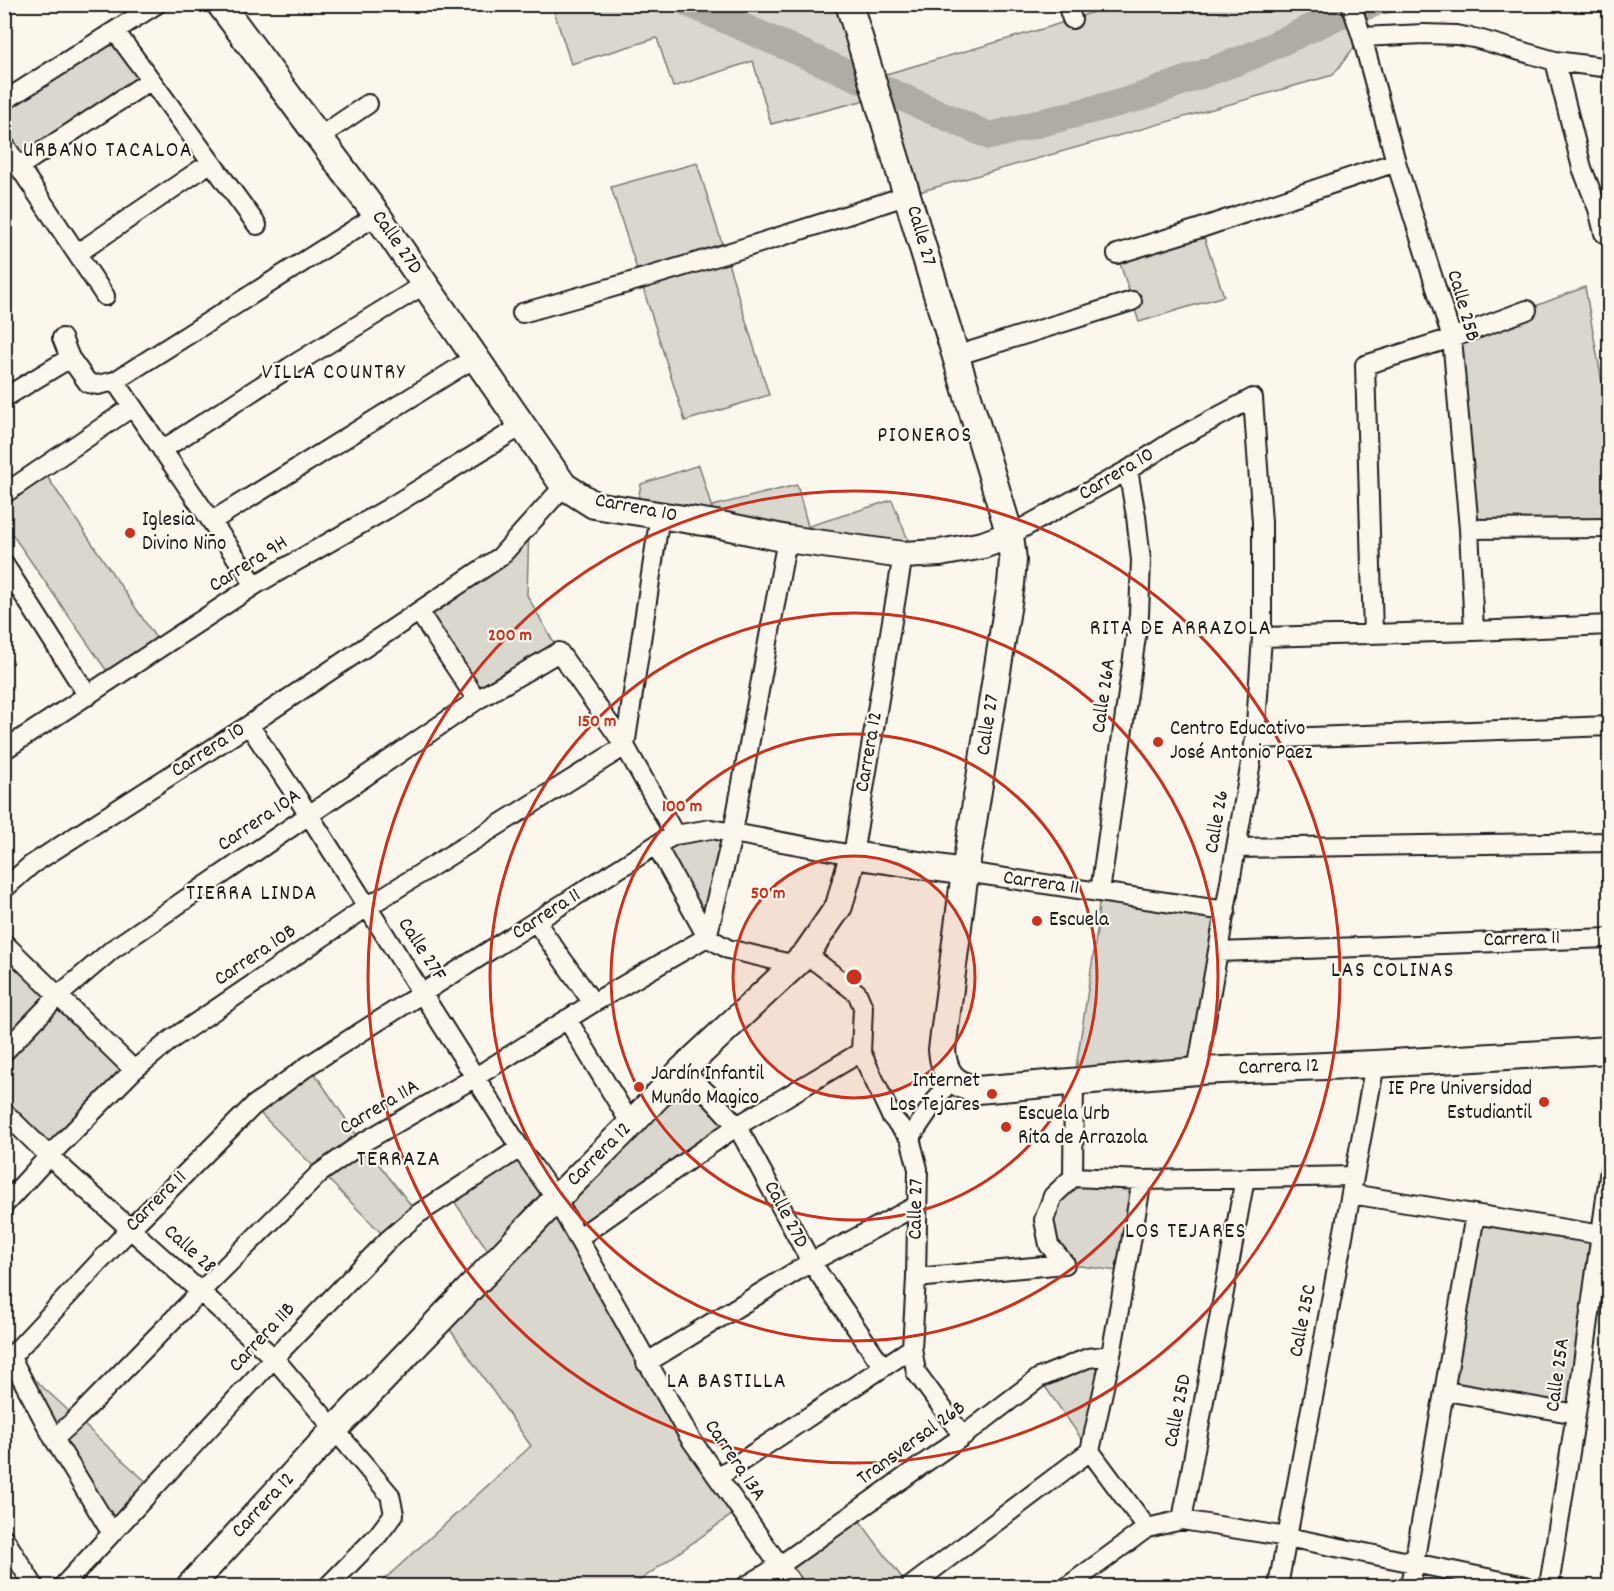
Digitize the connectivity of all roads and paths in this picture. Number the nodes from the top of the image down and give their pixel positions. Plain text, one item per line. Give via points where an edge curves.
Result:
1 (156, 4) edge
2 (220, 4) edge
3 (849, 4) edge
4 (1351, 4) edge
5 (115, 31) junction
6 (1361, 34) junction
7 (1556, 61) junction
8 (1610, 68) edge
9 (151, 80) junction
10 (4, 101) edge
11 (368, 104) dead end
12 (319, 137) junction
13 (4, 144) edge
14 (1396, 162) junction
15 (210, 163) junction
16 (20, 166) junction
17 (908, 195) junction
18 (377, 215) junction
19 (257, 225) dead end
20 (1604, 233) dead end
21 (78, 253) junction
22 (1118, 254) dead end
23 (425, 284) junction
24 (105, 296) dead end
25 (1132, 301) dead end
26 (1527, 310) dead end
27 (522, 313) dead end
28 (62, 338) dead end
29 (1452, 338) junction
30 (955, 356) junction
31 (476, 357) junction
32 (70, 358) junction
33 (115, 381) junction
34 (4, 398) edge
35 (1253, 398) joint
36 (132, 406) junction
37 (523, 425) junction
38 (162, 450) junction
39 (1128, 470) junction
40 (564, 486) junction
41 (4, 494) edge
42 (660, 515) junction
43 (212, 521) junction
44 (1610, 528) edge
45 (1469, 529) junction
46 (1010, 535) junction
47 (787, 539) junction
48 (903, 555) junction
49 (4, 564) edge
50 (255, 585) junction
51 (419, 612) junction
52 (1610, 625) edge
53 (1474, 631) junction
54 (1373, 633) junction
55 (1262, 637) junction
56 (88, 696) junction
57 (477, 700) junction
58 (249, 725) junction
59 (1610, 726) edge
60 (1255, 739) junction
61 (6, 745) edge
62 (626, 746) junction
63 (309, 814) junction
64 (734, 832) junction
65 (675, 835) junction
66 (1610, 842) edge
67 (656, 845) junction
68 (1236, 848) junction
69 (853, 855) junction
70 (965, 872) junction
71 (4, 889) edge
72 (1100, 892) junction
73 (367, 908) junction
74 (1226, 911) junction
75 (536, 922) junction
76 (707, 937) junction
77 (1610, 938) edge
78 (4, 944) edge
79 (1218, 952) junction
80 (801, 959) junction
81 (423, 993) junction
82 (58, 996) junction
83 (593, 1003) junction
84 (567, 1020) junction
85 (1610, 1050) edge
86 (4, 1052) edge
87 (861, 1052) junction
88 (1375, 1064) junction
89 (134, 1070) junction
90 (682, 1070) junction
91 (1197, 1071) junction
92 (474, 1078) junction
93 (951, 1078) junction
94 (1074, 1081) junction
95 (4, 1112) edge
96 (631, 1124) junction
97 (737, 1126) junction
98 (910, 1138) junction
99 (520, 1148) junction
100 (49, 1156) junction
101 (1610, 1169) edge
102 (1073, 1177) junction
103 (1245, 1178) junction
104 (1142, 1180) junction
105 (1352, 1185) junction
106 (556, 1199) junction
107 (4, 1204) edge
108 (916, 1206) junction
109 (1475, 1215) junction
110 (131, 1228) junction
111 (1602, 1235) junction
112 (578, 1238) junction
113 (811, 1262) junction
114 (916, 1278) junction
115 (201, 1291) junction
116 (912, 1348) junction
117 (1112, 1355) junction
118 (274, 1358) junction
119 (8, 1361) edge
120 (646, 1363) junction
121 (883, 1367) junction
122 (1446, 1391) junction
123 (1576, 1414) junction
124 (336, 1429) junction
125 (963, 1436) junction
126 (54, 1438) junction
127 (1090, 1451) junction
128 (717, 1477) junction
129 (1182, 1520) junction
130 (1147, 1528) junction
131 (111, 1532) junction
132 (1287, 1537) junction
133 (4, 1538) edge
134 (1416, 1564) junction
135 (779, 1566) junction
136 (34, 1587) edge
137 (63, 1587) edge
138 (190, 1587) edge
139 (328, 1587) edge
140 (746, 1587) edge
141 (794, 1587) edge
142 (911, 1587) edge
143 (1068, 1587) edge
144 (1278, 1587) edge
145 (1410, 1587) edge
146 (1526, 1587) edge
147 (1549, 1587) edge

1 - 5 street
2 - 12 street, Calle 27D
3 - 17 street, Calle 27
4 - 6 street, Calle 25B
5 - 9 street
5 - 10 street
6 - 7 street via 1456,35
6 - 14 street, Calle 25B
7 - 8 street
7 - 20 street via 1582,168
9 - 15 street
9 - 16 street
11 - 12 street
12 - 18 street, Calle 27D
13 - 16 street
14 - 22 street
14 - 29 street, Calle 25B
15 - 19 street
15 - 21 street
16 - 21 street
17 - 27 street via 802,231
17 - 30 street, Calle 27
18 - 23 street, Calle 27D
18 - 33 street
21 - 24 street
23 - 31 street, Calle 27D
23 - 38 street
25 - 30 street
26 - 29 street
28 - 32 street
29 - 45 street, Calle 25B
29 - 54 street via 1365,365
30 - 46 street, Calle 27
31 - 37 street, Calle 27D
31 - 43 street
32 - 33 street via 88,383
32 - 34 street
33 - 36 street
35 - 39 street, Carrera 10
35 - 55 street, Calle 26 via 1262,522
36 - 38 street
36 - 41 street
37 - 40 street, Calle 27D
37 - 50 street, Carrera 9H
38 - 43 street
39 - 46 street, Carrera 10
39 - 72 street, Calle 26A via 1141,560 1139,615
40 - 42 street, Carrera 10 via 594,505
40 - 51 street, Carrera 10 via 500,557
42 - 47 street, Carrera 10
42 - 62 street
43 - 50 street
44 - 45 street
45 - 53 street, Calle 25B
46 - 48 street, Carrera 10 via 983,545
46 - 70 street, Calle 27 via 1011,584
47 - 48 street, Carrera 10
47 - 64 street
48 - 69 street, Carrera 12
49 - 56 street
50 - 56 street, Carrera 9H
51 - 57 street
51 - 58 street, Carrera 10
52 - 53 street
53 - 54 street
54 - 55 street
55 - 60 street, Calle 26
56 - 61 street, Carrera 9H
57 - 62 street, Carrera 10A via 559,652
57 - 63 street, Carrera 10A
58 - 63 street, Calle 27F
58 - 71 street, Carrera 10 via 31,865
59 - 60 street
60 - 68 street, Calle 26
62 - 65 street
62 - 73 street, Carrera 10B
63 - 73 street, Calle 27F
63 - 82 street, Carrera 10A via 113,949
64 - 65 street, Carrera 11 via 711,829
64 - 69 street, Carrera 11
64 - 76 street
65 - 67 street, Carrera 11
66 - 68 street
67 - 75 street, Carrera 11
67 - 76 street
68 - 74 street, Calle 26
69 - 70 street, Carrera 11
69 - 80 street, Carrera 12 via 839,906
70 - 72 street, Carrera 11
70 - 93 street, Calle 27 via 942,1050 943,1065
72 - 74 street, Carrera 11
73 - 81 street, Calle 27F
73 - 89 street, Carrera 10B
74 - 79 street, Calle 26
75 - 81 street, Carrera 11
75 - 83 street
76 - 80 street via 728,949
76 - 83 street, Carrera 11A
77 - 79 street, Carrera 11
78 - 82 street
79 - 91 street, Calle 26
80 - 87 street via 857,993 863,1007
80 - 90 street, Carrera 12
81 - 92 street, Calle 27F
81 - 110 street, Carrera 11 via 309,1065 253,1106
82 - 86 street, Carrera 10A
82 - 89 street
83 - 84 street, Carrera 11A
84 - 92 street, Carrera 11A
84 - 96 street
85 - 88 street, Carrera 12
87 - 97 street
87 - 98 street via 891,1116
88 - 91 street, Carrera 12
88 - 105 street, Calle 25C
89 - 100 street, Carrera 10B
90 - 96 street, Carrera 12
90 - 97 street, Calle 27D
91 - 94 street, Carrera 12
92 - 99 street, Calle 27F
92 - 115 street, Carrera 11A via 362,1143 320,1173
93 - 94 street, Carrera 12 via 977,1090
93 - 98 street
94 - 102 street
95 - 100 street, Calle 28
96 - 106 street, Carrera 12
97 - 112 street
97 - 113 street, Calle 27D
98 - 108 street, Calle 27 via 918,1168
99 - 106 street, Calle 27F
99 - 118 street, Carrera 11B via 418,1214
100 - 107 street, Carrera 10B
100 - 110 street, Calle 28
101 - 111 street, Calle 25A
102 - 104 street
102 - 114 street via 1053,1196 1044,1220 1049,1245 1065,1264
103 - 104 street
103 - 105 street
103 - 129 street, Calle 25D
104 - 117 street
105 - 109 street
105 - 132 street, Calle 25C
106 - 112 street, Carrera 13A
106 - 124 street, Carrera 12
108 - 113 street
108 - 114 street, Calle 27
109 - 111 street
109 - 122 street
110 - 115 street, Calle 28
110 - 119 street, Carrera 11
111 - 123 street, Calle 25A
112 - 120 street, Carrera 13A
113 - 120 street
113 - 121 street, Calle 27D
114 - 116 street, Calle 27
115 - 118 street, Calle 28
115 - 126 street, Carrera 11A
116 - 121 street
116 - 125 street, Calle 27 via 916,1372
117 - 125 street, Transversal 26B via 1088,1358 1039,1378
117 - 127 street
118 - 124 street, Calle 28
118 - 131 street, Carrera 11B
119 - 126 street
120 - 128 street, Carrera 13A
121 - 128 street
122 - 123 street
122 - 134 street
123 - 147 street, Calle 25A
124 - 138 street, Carrera 12
124 - 139 street, Calle 28 via 390,1495 394,1514
125 - 135 street, Transversal 26B
126 - 131 street
127 - 130 street
127 - 142 street
128 - 135 street, Carrera 13A
129 - 130 street
129 - 132 street
130 - 143 street
131 - 137 street, Carrera 11B
132 - 134 street
132 - 144 street, Calle 25C
133 - 136 street
134 - 145 street
134 - 146 street
135 - 140 street, Transversal 26B
135 - 141 street, Carrera 13A

